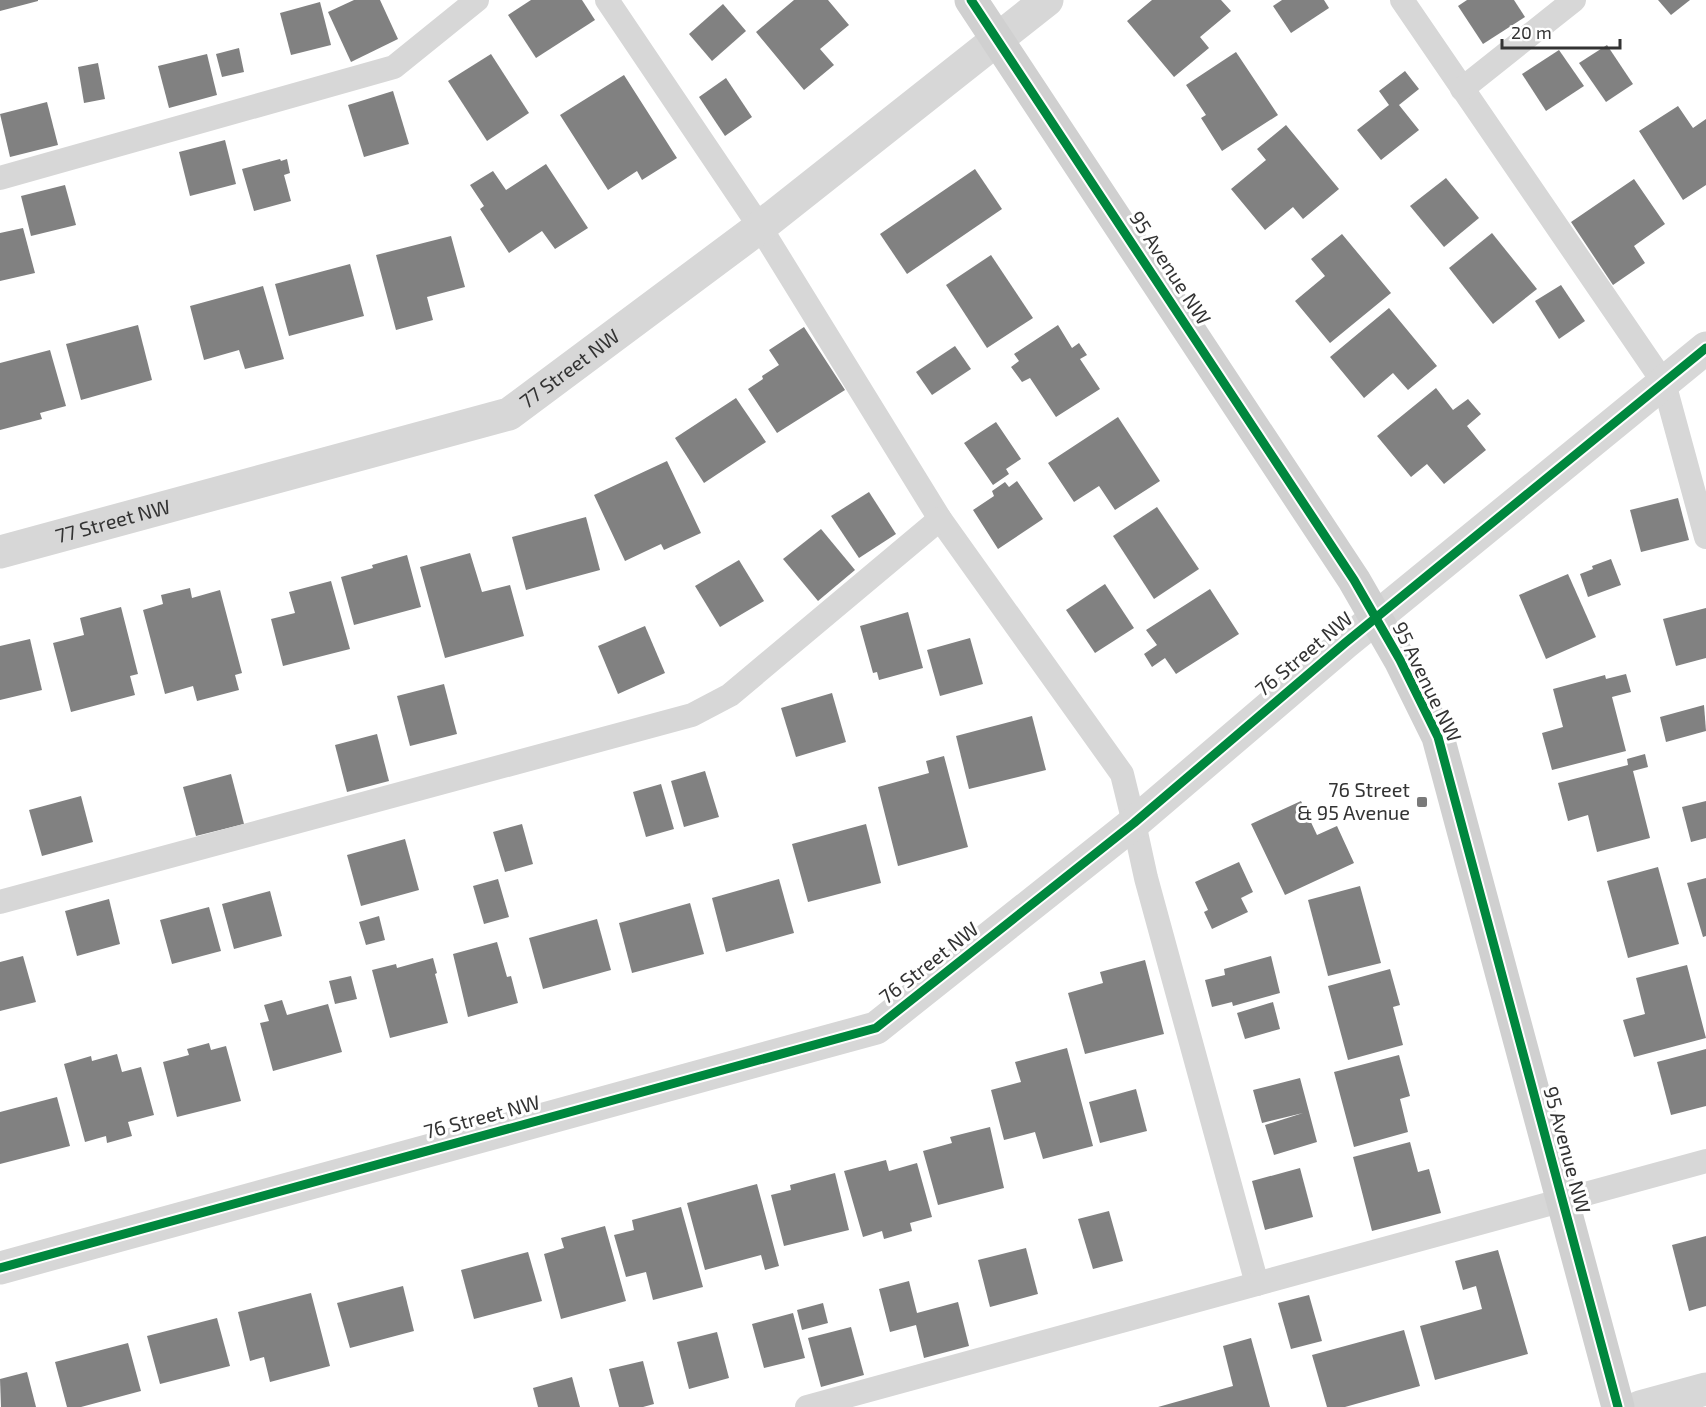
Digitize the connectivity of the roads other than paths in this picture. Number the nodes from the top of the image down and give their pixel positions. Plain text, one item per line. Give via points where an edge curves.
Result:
1 (477, 0) edge
2 (607, 0) edge
3 (971, 0) edge
4 (1047, 0) edge
5 (1402, 0) edge
6 (1574, 0) edge
7 (997, 39) junction
8 (1462, 89) junction
9 (0, 178) edge
10 (760, 227) junction
11 (1706, 348) edge
12 (1664, 383) junction
13 (940, 519) junction
14 (1706, 537) edge
15 (0, 552) edge
16 (1376, 618) junction
17 (1134, 823) junction
18 (0, 902) edge
19 (1706, 1161) edge
20 (1562, 1200) junction
21 (0, 1268) edge
22 (1257, 1284) junction
23 (1706, 1389) edge
24 (807, 1407) edge
25 (1618, 1407) edge
26 (1640, 1407) edge

1 - 9 lane via 394,67
2 - 10 lane
3 - 7 street, 95 Avenue NW
4 - 7 street, 77 Street NW
5 - 8 lane
6 - 8 lane
7 - 10 street, 77 Street NW
7 - 16 street, 95 Avenue NW
8 - 12 lane
10 - 13 lane
10 - 15 street, 77 Street NW via 508,414
11 - 12 street, 76 Street NW
12 - 14 lane
12 - 16 street, 76 Street NW
13 - 17 lane via 1122,774
13 - 18 lane via 730,695 692,715
16 - 17 street, 76 Street NW
16 - 20 street, 95 Avenue NW via 1438,737
17 - 21 street, 76 Street NW via 876,1028
17 - 22 lane
19 - 20 lane
20 - 22 lane
20 - 25 street, 95 Avenue NW
22 - 24 lane
23 - 26 street

